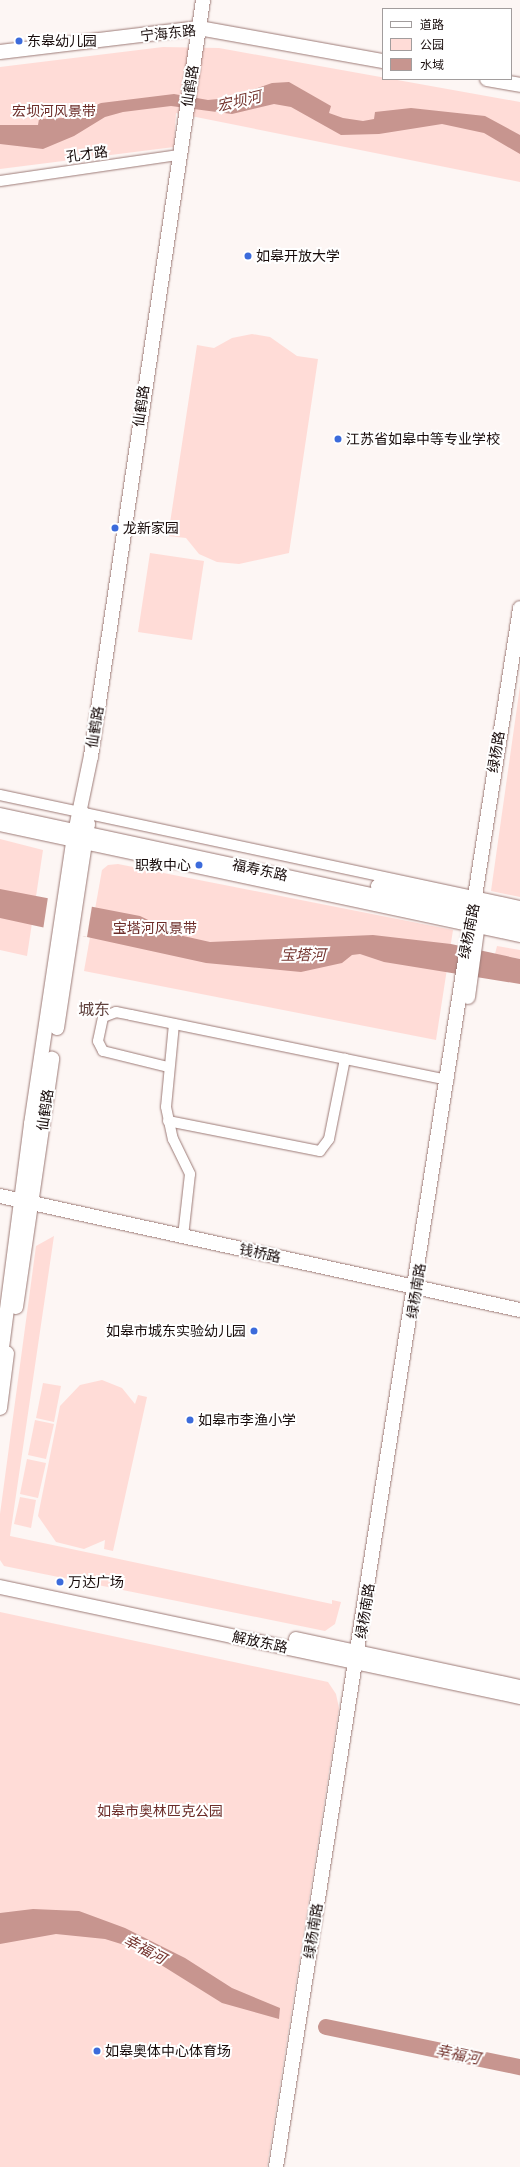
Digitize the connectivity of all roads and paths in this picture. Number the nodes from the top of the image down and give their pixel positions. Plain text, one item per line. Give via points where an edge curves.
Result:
1 (203, 0) edge
2 (199, 28) junction
3 (0, 52) edge
4 (382, 61) edge
5 (492, 80) edge
6 (520, 85) edge
7 (179, 155) junction
8 (0, 181) edge
9 (520, 608) edge
10 (0, 795) edge
11 (0, 806) edge
12 (0, 815) edge
13 (0, 826) edge
14 (81, 830) junction
15 (520, 906) edge
16 (520, 916) edge
17 (475, 919) junction
18 (520, 927) edge
19 (520, 937) edge
20 (174, 1024) junction
21 (346, 1059) junction
22 (168, 1067) junction
23 (448, 1080) junction
24 (168, 1121) junction
25 (0, 1196) edge
26 (0, 1205) edge
27 (25, 1206) junction
28 (183, 1236) junction
29 (416, 1291) junction
30 (520, 1310) edge
31 (520, 1317) edge
32 (1, 1346) edge
33 (0, 1363) edge
34 (0, 1408) edge
35 (0, 1578) edge
36 (0, 1587) edge
37 (357, 1657) junction
38 (520, 1687) edge
39 (520, 1697) edge
40 (276, 2167) edge

1 - 2 street, 仙鹤路
2 - 3 street, 宁海东路
2 - 4 street, 宁海东路
2 - 7 street, 仙鹤路
5 - 6 street
7 - 8 street, 孔才路
7 - 14 street, 仙鹤路
9 - 17 street, 绿杨路
10 - 14 street
11 - 14 street, 福寿东路
12 - 14 street, 福寿东路
13 - 14 street
14 - 17 street, 福寿东路
14 - 17 street
14 - 27 street, 仙鹤路
15 - 17 street
16 - 17 street, 福寿东路
17 - 18 street, 福寿东路
17 - 19 street
17 - 23 street, 绿杨南路
20 - 21 street
20 - 22 street
20 - 22 street via 116,1012 103,1017 98,1028 98,1041 103,1052
21 - 23 street
21 - 24 street via 329,1139 320,1152
22 - 24 street
23 - 29 street, 绿杨南路
24 - 28 street via 178,1152 190,1174
25 - 27 street, 钱桥路
26 - 27 street, 钱桥路
27 - 28 street, 钱桥路
27 - 29 street, 钱桥路
27 - 32 street, 仙鹤路
27 - 34 street, 仙鹤路
28 - 29 street, 钱桥路
29 - 30 street, 钱桥路
29 - 31 street, 钱桥路
29 - 37 street, 绿杨南路
32 - 33 street, 仙鹤路
35 - 37 street, 解放东路
36 - 37 street, 解放东路
37 - 38 street, 解放东路
37 - 39 street, 解放东路
37 - 40 street, 绿杨南路

